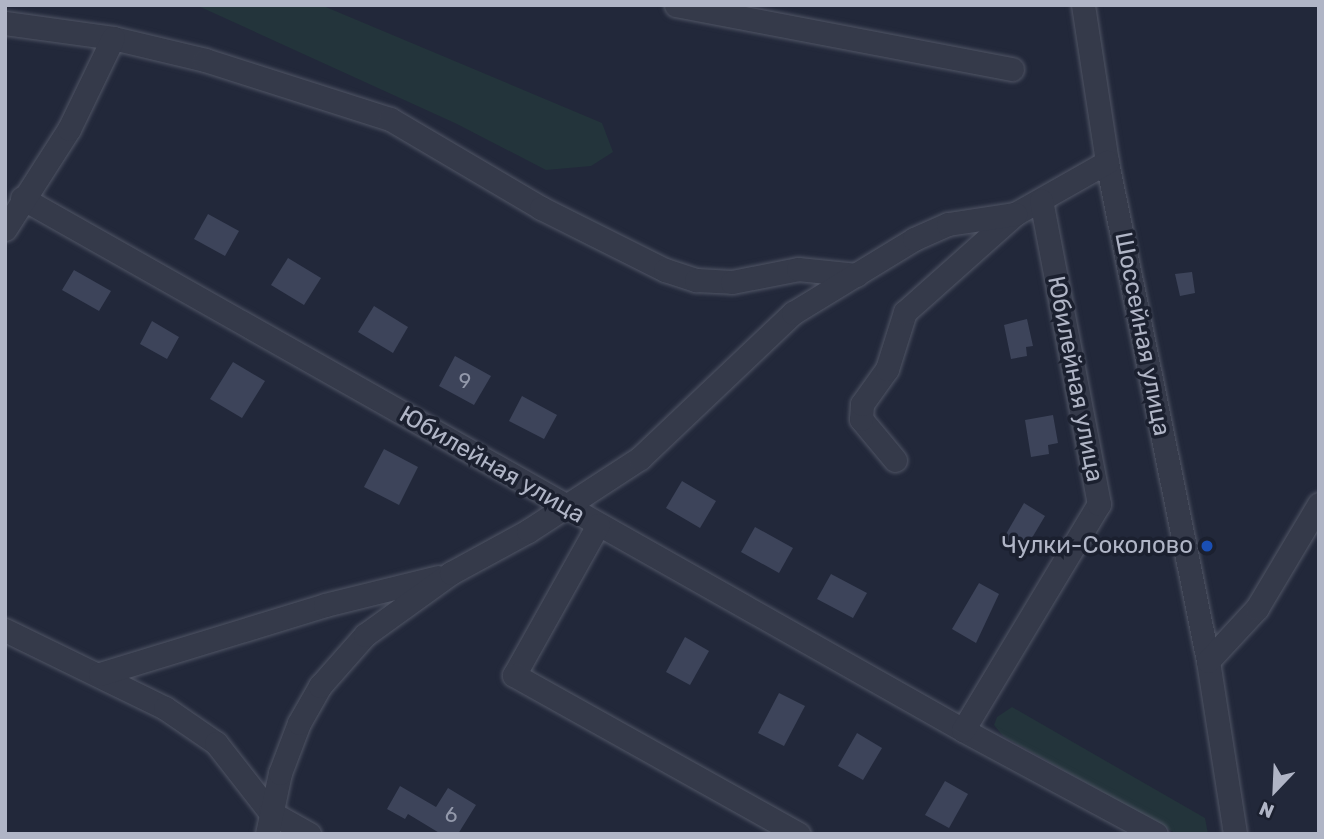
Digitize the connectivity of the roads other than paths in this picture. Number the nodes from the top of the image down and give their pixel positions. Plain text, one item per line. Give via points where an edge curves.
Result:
1 (676, 5) edge
2 (1083, 5) edge
3 (5, 23) edge
4 (113, 38) junction
5 (1012, 69) dead end
6 (1107, 162) junction
7 (22, 198) junction
8 (1041, 201) junction
9 (1015, 214) junction
10 (5, 229) edge
11 (857, 275) junction
12 (895, 460) dead end
13 (1319, 504) edge
14 (566, 506) junction
15 (598, 525) junction
16 (452, 573) junction
17 (5, 630) edge
18 (1208, 661) junction
19 (100, 674) junction
20 (963, 730) junction
21 (269, 823) edge
22 (309, 834) edge
23 (799, 834) edge
24 (1156, 834) edge
25 (1235, 834) edge

1 - 5 street
2 - 6 street, Шоссейная улица
3 - 4 street
4 - 7 street via 69,129
4 - 11 street via 205,60 390,119 541,208 664,271 696,280 732,282 798,269
6 - 8 street
6 - 18 street, Шоссейная улица
7 - 10 street
7 - 14 street, Юбилейная улица
8 - 9 street
8 - 20 street, Юбилейная улица via 1099,504
9 - 11 street via 948,224 914,239
9 - 12 street via 905,312 887,369 862,404 861,419
11 - 14 street via 793,313 640,458
13 - 18 street via 1257,608
14 - 15 street, Юбилейная улица
14 - 16 street
15 - 20 street, Юбилейная улица
15 - 23 street via 514,675
16 - 19 street via 325,605
16 - 21 street via 365,635 320,686 299,723
17 - 19 street
18 - 25 street, Шоссейная улица
19 - 21 street via 165,708 216,743
20 - 24 street, Юбилейная улица
21 - 22 street

